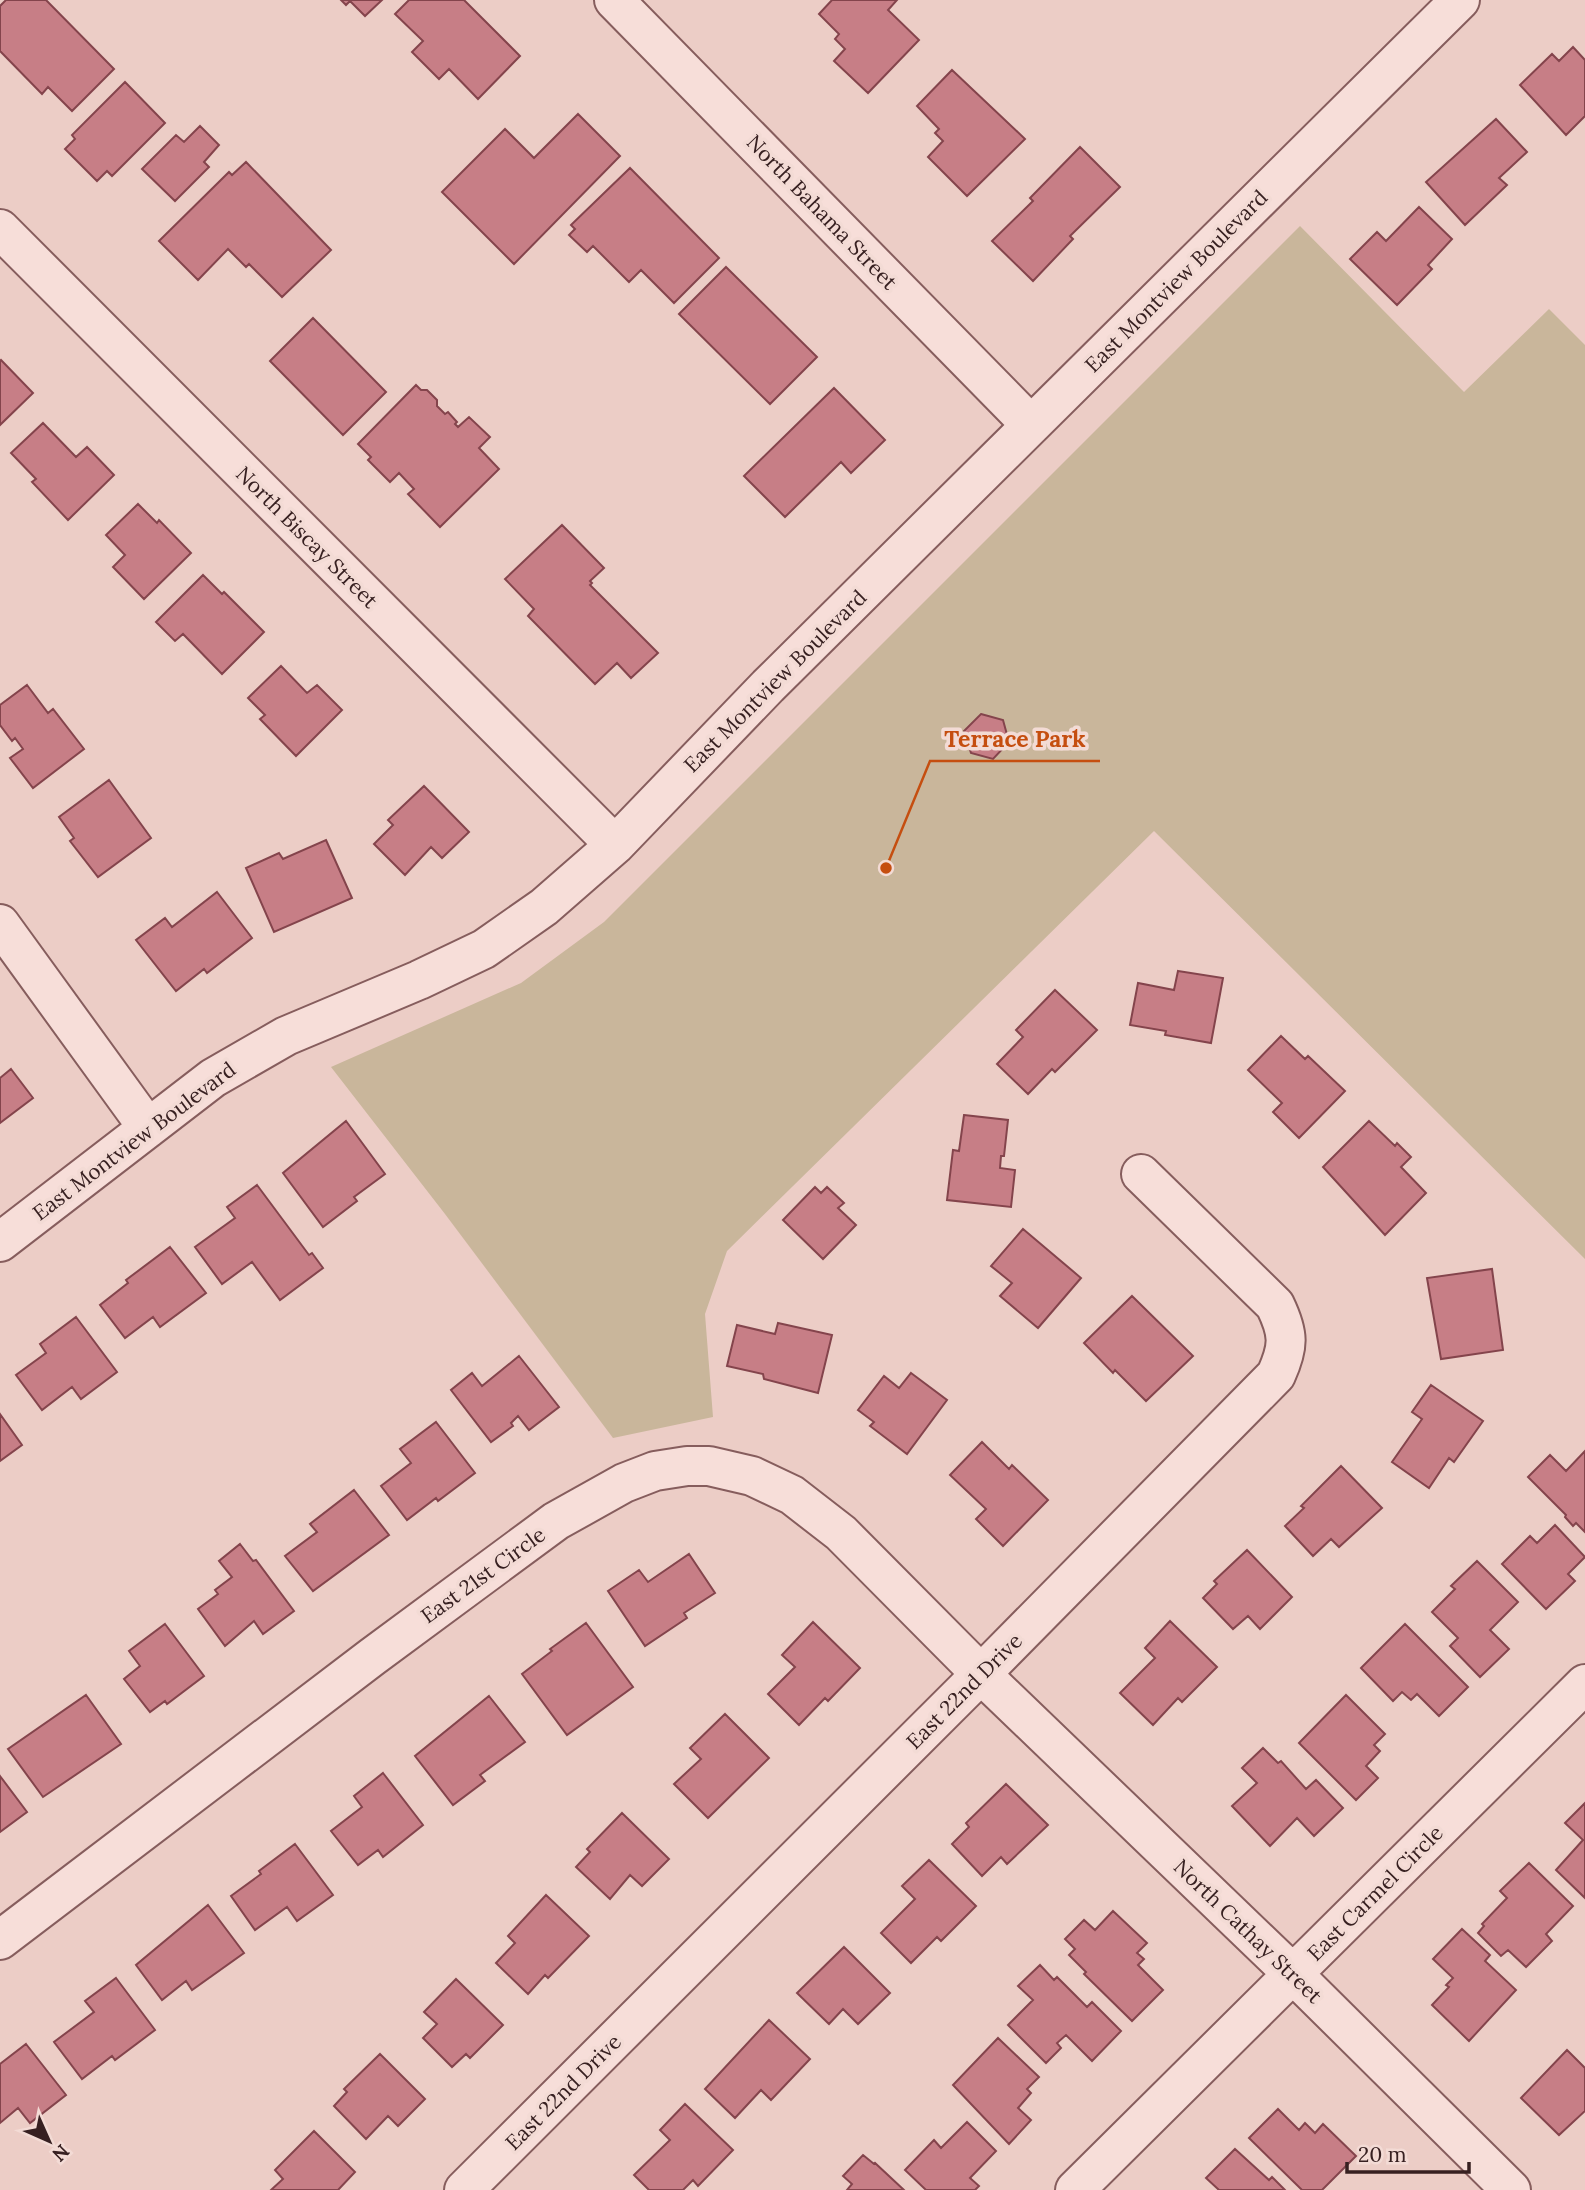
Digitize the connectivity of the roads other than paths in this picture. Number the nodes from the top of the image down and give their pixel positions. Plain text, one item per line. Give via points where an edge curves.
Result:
1 (614, 0) edge
2 (1460, 0) edge
3 (0, 229) edge
4 (1031, 425) junction
5 (615, 845) junction
6 (0, 924) edge
7 (148, 1128) junction
8 (1141, 1174) dead end
9 (0, 1242) edge
10 (981, 1674) junction
11 (1585, 1684) edge
12 (0, 1940) edge
13 (1293, 1974) junction
14 (464, 2190) edge
15 (1075, 2190) edge
16 (1511, 2190) edge

1 - 4 street, North Bahama Street
2 - 4 street, East Montview Boulevard
3 - 5 street, North Biscay Street
4 - 5 street, East Montview Boulevard
5 - 7 street, East Montview Boulevard via 544,907 484,949 274,1042 213,1078
6 - 7 street
7 - 9 street, East Montview Boulevard
8 - 10 street, East 22nd Drive via 1275,1305 1286,1328 1286,1353 1276,1375
10 - 12 street, East 21st Circle via 841,1532 792,1494 752,1476 709,1466 655,1471 556,1521
10 - 13 street, North Cathay Street
10 - 14 street, East 22nd Drive
11 - 13 street, East Carmel Circle
13 - 15 street, East Carmel Circle
13 - 16 street, North Cathay Street

